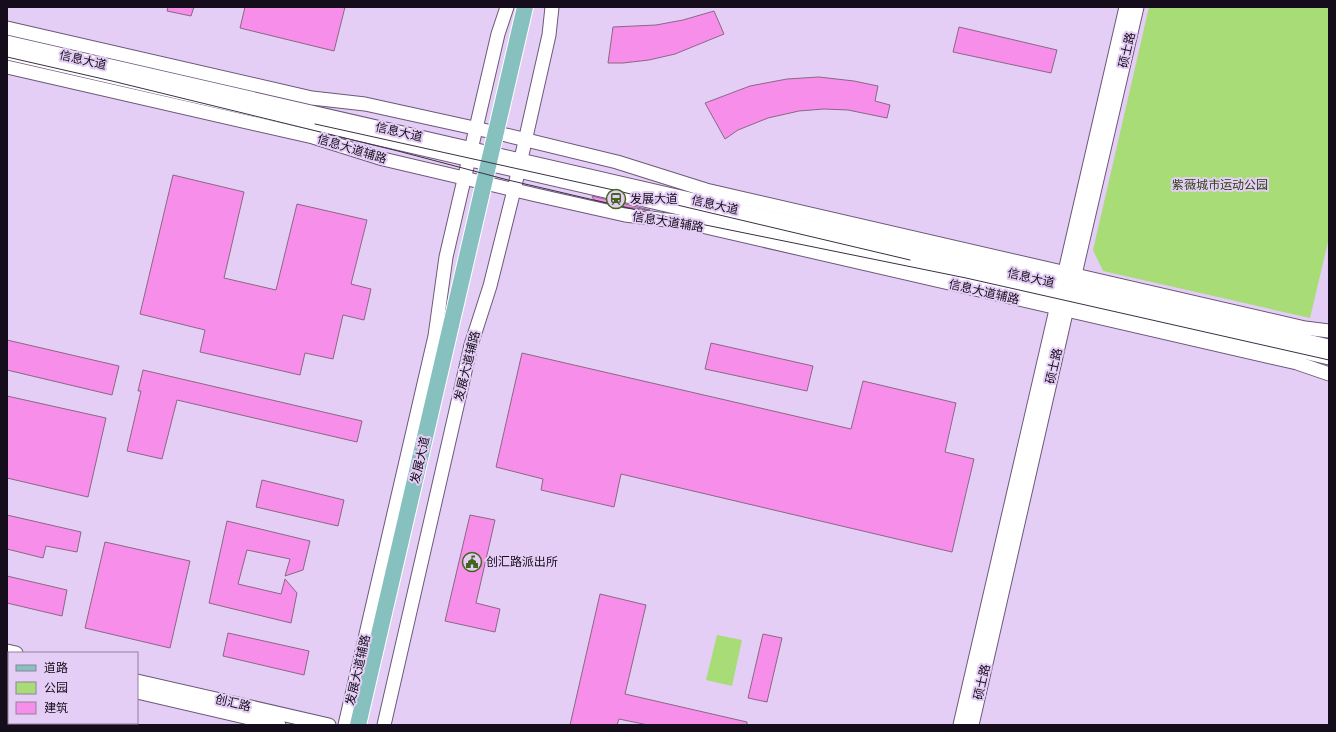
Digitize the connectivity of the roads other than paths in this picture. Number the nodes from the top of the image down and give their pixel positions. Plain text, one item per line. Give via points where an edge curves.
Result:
1 (506, 7) edge
2 (525, 7) edge
3 (535, 7) edge
4 (552, 7) edge
5 (1126, 7) edge
6 (1137, 7) edge
7 (7, 28) edge
8 (7, 42) edge
9 (7, 53) edge
10 (7, 66) edge
11 (476, 128) junction
12 (501, 134) junction
13 (525, 140) junction
14 (470, 154) junction
15 (495, 160) junction
16 (519, 165) junction
17 (464, 178) junction
18 (489, 184) junction
19 (514, 190) junction
20 (1067, 285) junction
21 (1061, 310) junction
22 (1329, 331) edge
23 (1329, 346) edge
24 (1329, 358) edge
25 (1329, 374) edge
26 (138, 681) edge
27 (138, 692) edge
28 (279, 725) edge
29 (329, 725) edge
30 (345, 725) edge
31 (358, 725) edge
32 (370, 725) edge
33 (384, 725) edge
34 (960, 725) edge
35 (972, 725) edge

1 - 11 street, 发展大道辅路
2 - 12 main road, 发展大道
3 - 12 main road, 发展大道
4 - 13 street, 发展大道辅路 via 549,35
5 - 20 street, 硕士路
6 - 20 street, 硕士路
7 - 11 street via 312,98 365,104
8 - 14 street, 信息大道
9 - 14 street, 信息大道
10 - 17 street, 信息大道辅路 via 313,137 383,159
11 - 12 street
11 - 14 street, 发展大道辅路
12 - 13 street
12 - 15 main road, 发展大道
13 - 16 street, 发展大道辅路
13 - 20 street via 617,162 706,190
14 - 15 street, 信息大道
14 - 17 street, 发展大道辅路
15 - 16 street, 信息大道
15 - 18 main road, 发展大道
16 - 19 street, 发展大道辅路
16 - 20 street, 信息大道
17 - 18 street, 信息大道辅路
17 - 30 street, 发展大道辅路 via 446,257 435,336
18 - 19 street, 信息大道辅路
18 - 31 main road, 发展大道
18 - 32 main road, 发展大道
19 - 21 street, 信息大道辅路 via 625,215 684,222
19 - 33 street, 发展大道辅路 via 490,286 471,345
20 - 21 street, 硕士路
20 - 22 street
20 - 23 street, 信息大道
20 - 24 street, 信息大道
21 - 25 street, 信息大道辅路 via 1297,363
21 - 34 street, 硕士路
21 - 35 street, 硕士路
26 - 29 street, 创汇路
27 - 28 street, 创汇路

